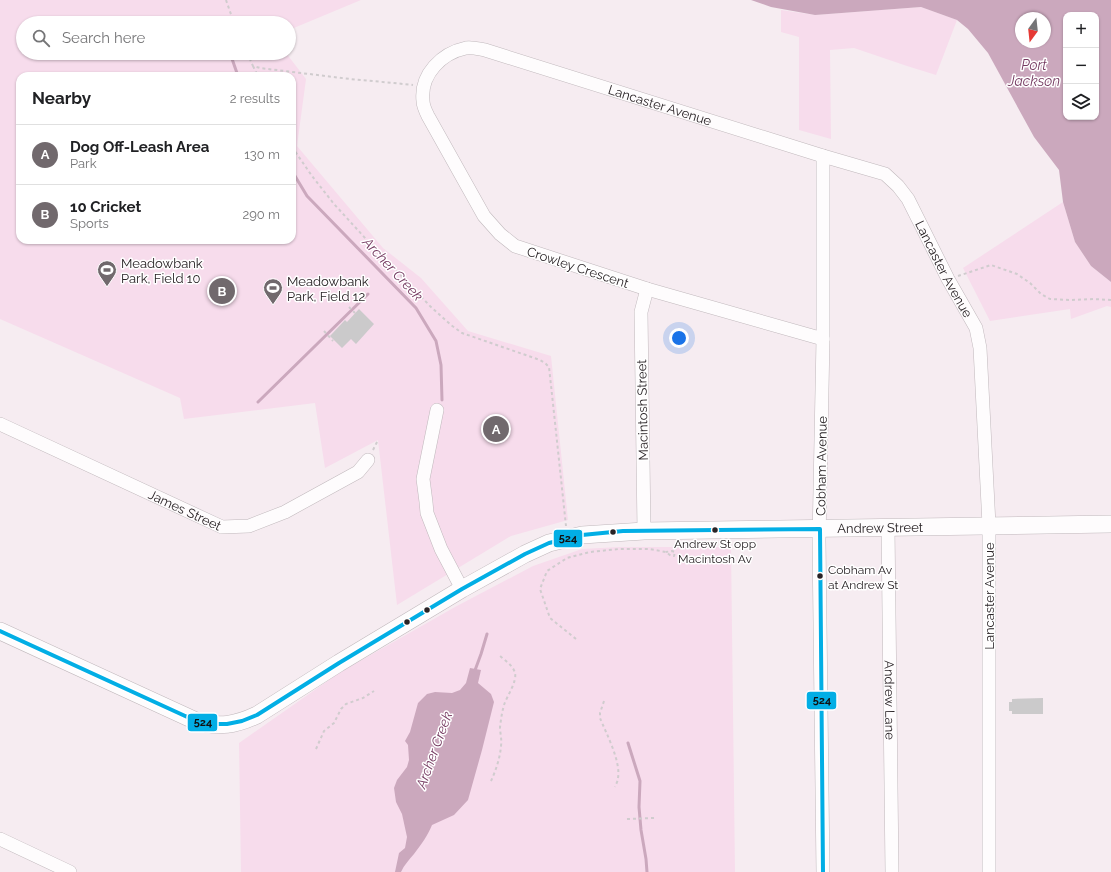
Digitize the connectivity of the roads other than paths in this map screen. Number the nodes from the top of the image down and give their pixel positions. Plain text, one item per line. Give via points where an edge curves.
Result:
1 (424, 87) joint
2 (823, 156) junction
3 (647, 290) junction
4 (823, 339) junction
5 (437, 410) dead end
6 (0, 424) edge
7 (368, 460) dead end
8 (1111, 524) edge
9 (989, 525) junction
10 (888, 527) junction
11 (820, 529) junction
12 (644, 531) junction
13 (462, 589) junction
14 (0, 631) edge
15 (0, 839) edge
16 (70, 872) edge
17 (824, 872) edge
18 (892, 872) edge
19 (989, 872) edge

1 - 2 street, Lancaster Avenue via 428,73 439,61 453,52 468,48 485,50
1 - 3 street, Crowley Crescent via 423,102 428,116 484,216 500,234 515,246
2 - 4 street, Cobham Avenue
2 - 9 street, Lancaster Avenue via 885,174 898,186 908,199 948,280 976,328
3 - 4 street, Crowley Crescent
3 - 12 street, Macintosh Street via 641,312
4 - 11 street, Cobham Avenue
5 - 13 street via 423,479 427,512 441,548
6 - 7 street, James Street via 222,527 249,526 285,512 358,472
8 - 9 main road, Andrew Street
9 - 10 main road, Andrew Street
9 - 19 street, Lancaster Avenue
10 - 11 main road, Andrew Street
10 - 18 street, Andrew Lane
11 - 12 main road, Andrew Street
11 - 17 street, Cobham Avenue
12 - 13 main road, Andrew Street via 582,535 549,543
13 - 14 main road, Andrew Street via 257,715 245,721 223,725 209,725 190,719
15 - 16 street

